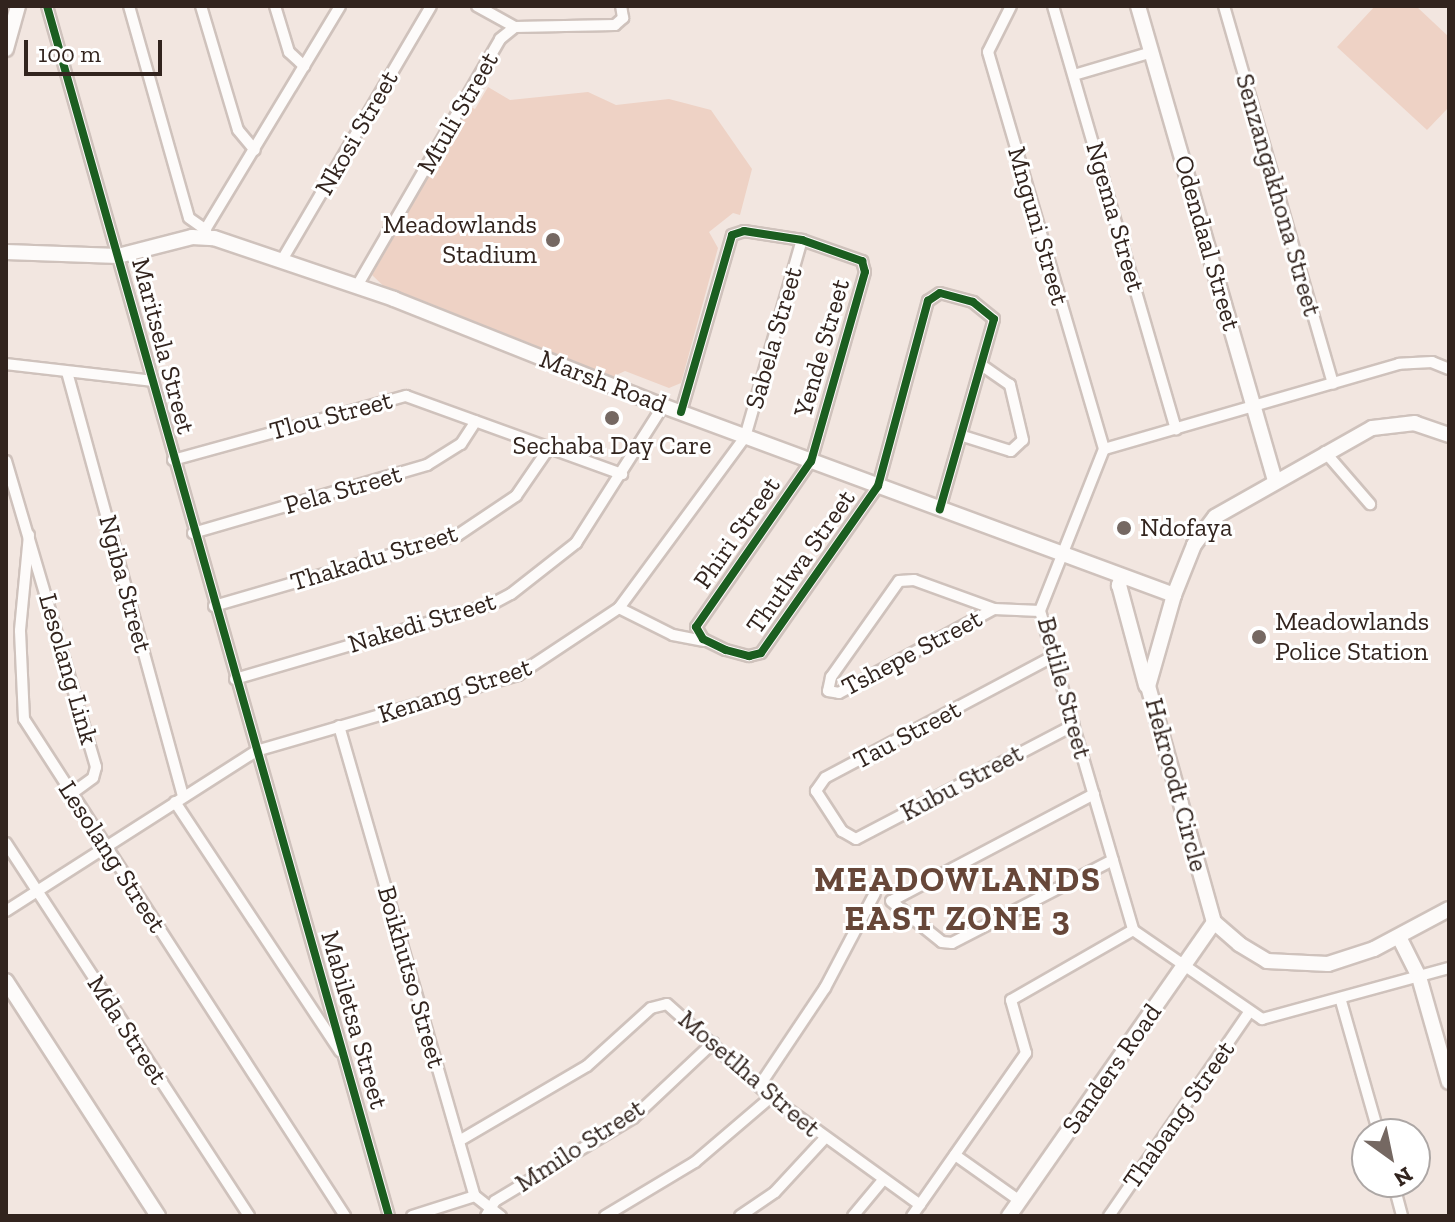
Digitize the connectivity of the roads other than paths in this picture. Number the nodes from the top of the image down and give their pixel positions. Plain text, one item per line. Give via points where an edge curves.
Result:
1 (18, 6) edge
2 (47, 6) edge
3 (129, 6) edge
4 (201, 6) edge
5 (275, 6) edge
6 (340, 6) edge
7 (431, 6) edge
8 (477, 6) edge
9 (621, 6) edge
10 (1011, 6) edge
11 (1053, 6) edge
12 (1138, 6) edge
13 (1224, 6) edge
14 (515, 27) junction
15 (6, 49) edge
16 (1152, 52) junction
17 (304, 66) junction
18 (1074, 75) junction
19 (255, 150) junction
20 (204, 233) junction
21 (802, 240) junction
22 (6, 252) edge
23 (118, 256) junction
24 (282, 260) junction
25 (357, 286) junction
26 (6, 364) edge
27 (983, 366) junction
28 (1449, 369) edge
29 (67, 372) junction
30 (153, 381) junction
31 (1333, 384) junction
32 (663, 406) junction
33 (1254, 406) junction
34 (681, 412) junction
35 (476, 421) junction
36 (1176, 429) junction
37 (1449, 435) edge
38 (963, 436) junction
39 (745, 437) junction
40 (549, 448) junction
41 (1104, 449) junction
42 (1325, 452) junction
43 (173, 460) junction
44 (6, 461) edge
45 (811, 461) junction
46 (622, 474) junction
47 (1275, 480) junction
48 (878, 486) junction
49 (1370, 504) dead end
50 (940, 509) junction
51 (193, 533) junction
52 (29, 535) junction
53 (1060, 554) junction
54 (1100, 568) junction
55 (1122, 577) junction
56 (1174, 595) junction
57 (214, 606) junction
58 (619, 608) junction
59 (994, 609) junction
60 (1040, 611) junction
61 (1127, 616) junction
62 (706, 642) junction
63 (1054, 656) junction
64 (235, 679) junction
65 (1149, 697) junction
66 (1074, 725) junction
67 (339, 726) junction
68 (256, 751) junction
69 (71, 794) junction
70 (1094, 794) junction
71 (179, 799) junction
72 (280, 835) joint
73 (850, 838) joint
74 (6, 843) edge
75 (106, 846) junction
76 (1113, 860) junction
77 (37, 891) junction
78 (882, 898) junction
79 (1449, 909) edge
80 (6, 911) edge
81 (1214, 922) junction
82 (1133, 930) junction
83 (1399, 937) junction
84 (1184, 966) junction
85 (1449, 968) edge
86 (1419, 977) junction
87 (6, 981) edge
88 (1341, 1001) junction
89 (1248, 1014) junction
90 (713, 1043) junction
91 (343, 1055) junction
92 (1449, 1082) edge
93 (760, 1085) junction
94 (771, 1097) junction
95 (1374, 1118) edge
96 (824, 1139) junction
97 (459, 1141) junction
98 (955, 1155) junction
99 (883, 1180) junction
100 (475, 1196) junction
101 (1020, 1201) junction
102 (920, 1205) junction
103 (486, 1211) edge
104 (158, 1216) edge
105 (249, 1216) edge
106 (345, 1216) edge
107 (389, 1216) edge
108 (412, 1216) edge
109 (501, 1216) edge
110 (605, 1216) edge
111 (740, 1216) edge
112 (853, 1216) edge
113 (912, 1216) edge
114 (1009, 1216) edge
115 (1109, 1216) edge

1 - 15 street
2 - 23 street, Maritsela Street
3 - 20 street via 189,218
4 - 19 street via 238,130
5 - 17 street via 289,52
6 - 17 street
7 - 24 street, Nkosi Street
8 - 14 street
9 - 14 street via 623,18 615,25
10 - 41 street, Mnguni Street via 988,52
11 - 18 street, Ngema Street
12 - 16 street, Odendaal Street
13 - 31 street, Senzangakhona Street
14 - 25 street, Mtuli Street via 500,39
16 - 18 street
16 - 33 street, Odendaal Street
17 - 19 street
18 - 36 street, Ngema Street
19 - 20 street
20 - 23 street
20 - 24 street, Marsh Road
21 - 34 street via 744,231 730,238
21 - 39 street, Sabela Street
21 - 45 street, Yende Street via 857,258 865,269
22 - 23 street
23 - 30 street, Maritsela Street
24 - 25 street, Marsh Road
25 - 32 street, Marsh Road
26 - 29 street
27 - 38 street
27 - 38 street via 1010,385 1023,440 1011,451
27 - 48 street, Thutlwa Street via 992,314 944,293 928,301
28 - 31 street via 1417,361
29 - 30 street
29 - 71 street, Ngiba Street
30 - 43 street, Maritsela Street
31 - 33 street
32 - 34 street, Marsh Road
32 - 46 street, Nakedi Street
33 - 36 street
33 - 47 street, Odendaal Street
34 - 39 street, Marsh Road
35 - 40 street, Tlou Street
35 - 43 street, Tlou Street via 414,396 399,396
35 - 51 street, Pela Street via 461,444 427,465
36 - 41 street
37 - 42 street, Hekroodt Circle via 1426,425 1387,424
38 - 50 street
39 - 45 street, Marsh Road
39 - 58 street, Kenang Street
40 - 46 street, Tlou Street
40 - 57 street, Thakadu Street via 516,496 458,535
41 - 53 street, Betlile Street
42 - 47 street, Hekroodt Circle
42 - 49 street
43 - 51 street, Maritsela Street
44 - 52 street, Lesolang Street
45 - 48 street, Marsh Road
45 - 62 street, Phiri Street via 696,627
46 - 64 street, Nakedi Street via 573,547 503,600
47 - 56 street, Hekroodt Circle via 1205,527
48 - 50 street, Marsh Road
48 - 62 street, Thutlwa Street via 768,644 753,656
50 - 53 street, Marsh Road
51 - 57 street, Maritsela Street
52 - 69 street, Lesolang Street via 23,571 20,704 25,721
52 - 69 street, Lesolang Link via 96,767 93,778
53 - 54 street, Marsh Road
53 - 60 street, Betlile Street
54 - 55 street, Marsh Road
54 - 61 street
55 - 56 street, Marsh Road
55 - 61 street
56 - 65 street, Hekroodt Circle via 1151,669
57 - 64 street, Maritsela Street
58 - 62 street via 673,635
58 - 67 street, Kenang Street via 531,670
59 - 59 street, Tshepe Street via 910,579 899,581 831,677 832,695
59 - 60 street, Tshepe Street
60 - 63 street, Betlile Street
61 - 65 street
63 - 66 street, Betlile Street
63 - 73 street, Tau Street via 818,784 816,791
64 - 68 street, Maritsela Street
65 - 81 street, Hekroodt Circle
66 - 70 street, Betlile Street
66 - 73 street, Kubu Street
67 - 68 street, Kenang Street
67 - 97 street, Boikhutso Street
68 - 71 street, Kenang Street
68 - 72 street, Maritsela Street
69 - 75 street, Lesolang Street
70 - 76 street, Betlile Street
70 - 78 street
71 - 75 street, Kenang Street
71 - 91 street, Ngiba Street
72 - 91 street, Mabiletsa Street
74 - 77 street, Mda Street
75 - 77 street, Kenang Street
75 - 106 street, Lesolang Street
76 - 78 street via 952,943 942,942
76 - 82 street, Betlile Street
77 - 80 street, Kenang Street
77 - 105 street, Mda Street
78 - 93 street
79 - 83 street
81 - 83 street via 1253,953 1289,966 1348,960
81 - 84 street, Sanders Road
82 - 84 street
82 - 98 street via 1011,1000 1026,1053
83 - 86 street
84 - 89 street
84 - 101 street, Sanders Road
85 - 86 street
86 - 88 street
86 - 92 street
87 - 104 street
88 - 89 street via 1270,1020
88 - 95 street
89 - 115 street, Thabang Street
90 - 93 street, Mosetlha Street
90 - 97 street, Mosetlha Street via 671,1006 659,1004 587,1066
90 - 103 street, Mmilo Street via 633,1118
91 - 107 street, Mabiletsa Street
93 - 94 street, Mosetlha Street
94 - 96 street, Mosetlha Street
94 - 110 street via 695,1162
96 - 99 street, Mosetlha Street
96 - 111 street via 775,1192
97 - 100 street, Boikhutso Street
98 - 101 street
98 - 102 street
99 - 102 street, Mosetlha Street
99 - 112 street
100 - 103 street
100 - 108 street
101 - 114 street, Sanders Road
102 - 113 street
103 - 109 street

